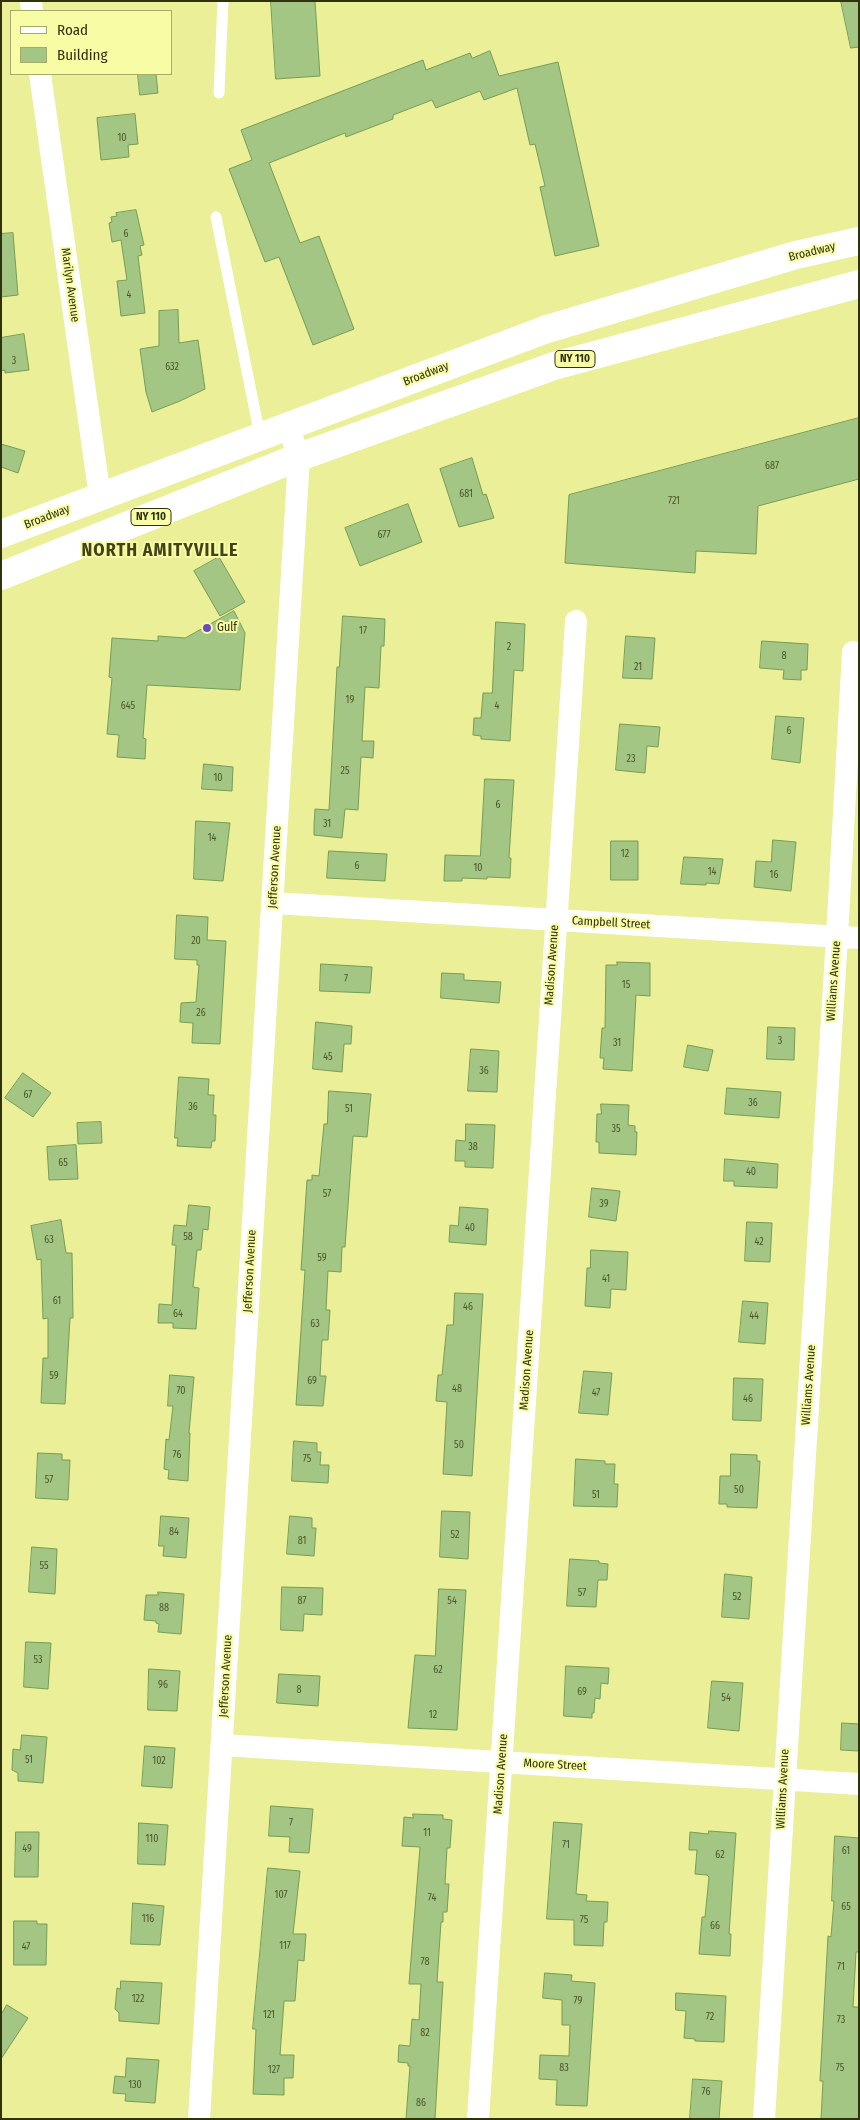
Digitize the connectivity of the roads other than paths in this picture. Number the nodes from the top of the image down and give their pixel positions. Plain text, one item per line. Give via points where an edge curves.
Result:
1 (223, 1) edge
2 (40, 75) edge
3 (219, 93) dead end
4 (216, 217) dead end
5 (859, 241) edge
6 (859, 284) edge
7 (547, 329) junction
8 (554, 366) junction
9 (288, 426) junction
10 (260, 436) junction
11 (299, 457) junction
12 (100, 497) junction
13 (12, 530) edge
14 (1, 551) edge
15 (1, 576) edge
16 (576, 620) dead end
17 (853, 652) dead end
18 (273, 903) junction
19 (555, 920) junction
20 (848, 937) edge
21 (222, 1745) junction
22 (501, 1762) junction
23 (784, 1779) junction
24 (859, 1784) edge
25 (198, 2119) edge
26 (478, 2119) edge
27 (764, 2119) edge

1 - 3 lane
2 - 12 street, Marilyn Avenue
4 - 10 lane
5 - 7 main road, Broadway via 796,255
6 - 8 main road, NY 110
7 - 8 main road
7 - 9 main road, Broadway
8 - 11 main road, NY 110
9 - 10 main road, Broadway
9 - 11 street, Jefferson Avenue
10 - 12 main road, Broadway
11 - 15 main road, NY 110
11 - 18 street, Jefferson Avenue
12 - 13 main road, Broadway
13 - 14 main road via 17,542
16 - 19 street, Madison Avenue
17 - 20 street, Williams Avenue
18 - 19 street, Campbell Street
18 - 21 street, Jefferson Avenue
19 - 20 street, Campbell Street
19 - 22 street, Madison Avenue
20 - 23 street, Williams Avenue
21 - 22 street, Moore Street
21 - 25 street, Jefferson Avenue
22 - 23 street, Moore Street
22 - 26 street, Madison Avenue
23 - 24 street, Moore Street
23 - 27 street, Williams Avenue

